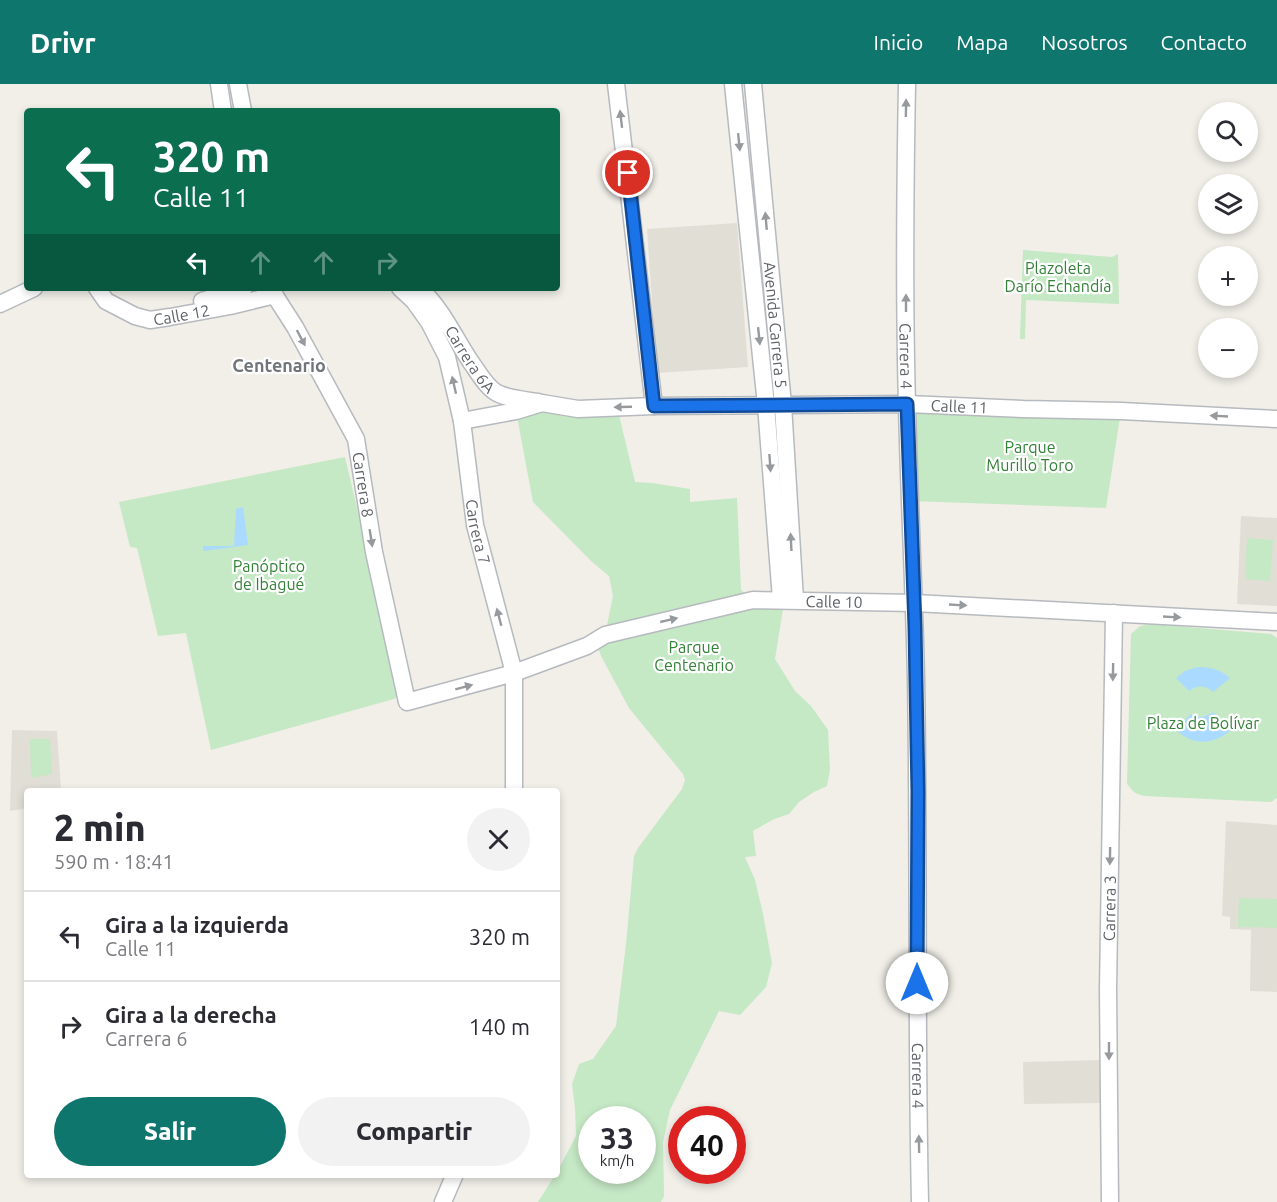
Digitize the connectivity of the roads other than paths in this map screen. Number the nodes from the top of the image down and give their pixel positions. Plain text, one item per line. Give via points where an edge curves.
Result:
1 (219, 84) edge
2 (238, 84) edge
3 (616, 84) edge
4 (733, 84) edge
5 (753, 84) edge
6 (907, 84) edge
7 (223, 108) edge
8 (242, 108) edge
9 (28, 291) edge
10 (99, 291) edge
11 (108, 291) edge
12 (236, 291) edge
13 (403, 291) edge
14 (422, 291) edge
15 (272, 292) edge
16 (0, 304) edge
17 (542, 403) junction
18 (907, 404) junction
19 (774, 405) junction
20 (654, 406) junction
21 (1277, 419) edge
22 (462, 421) junction
23 (788, 600) junction
24 (915, 603) junction
25 (1114, 613) junction
26 (1277, 622) edge
27 (514, 674) junction
28 (407, 702) joint
29 (514, 788) edge
30 (453, 1178) edge
31 (443, 1202) edge
32 (920, 1202) edge
33 (1110, 1202) edge

1 - 7 main road
2 - 8 main road
20 -> 3 main road
4 -> 19 main road, Avenida Carrera 5
19 -> 5 main road, Avenida Carrera 5
18 -> 6 main road, Carrera 4
9 - 16 main road
10 - 15 main road, Calle 12 via 106,301 150,320
11 - 12 main road, Calle 12 via 130,304 152,309 213,299
22 -> 13 main road, Carrera 7 via 447,357 429,322
14 - 17 main road, Carrera 6A via 495,392
15 -> 28 main road, Carrera 8 via 356,439 374,552
20 -> 17 main road, Calle 11 via 578,409
17 - 22 main road, Calle 11
18 - 19 main road, Calle 11
21 -> 18 main road, Calle 11
18 - 24 main road, Carrera 4
19 - 20 main road, Calle 11
19 - 23 main road, Avenida Carrera 5
27 -> 22 main road, Carrera 7 via 475,525
23 - 24 main road, Calle 10
27 -> 23 main road, Calle 10 via 587,646 600,637 753,600
24 -> 25 main road, Calle 10
32 -> 24 main road, Carrera 4
25 -> 26 main road, Calle 10
25 -> 33 main road, Carrera 3 via 1108,990
28 -> 27 main road, Calle 10
27 - 29 main road, Carrera 7
30 - 31 main road

